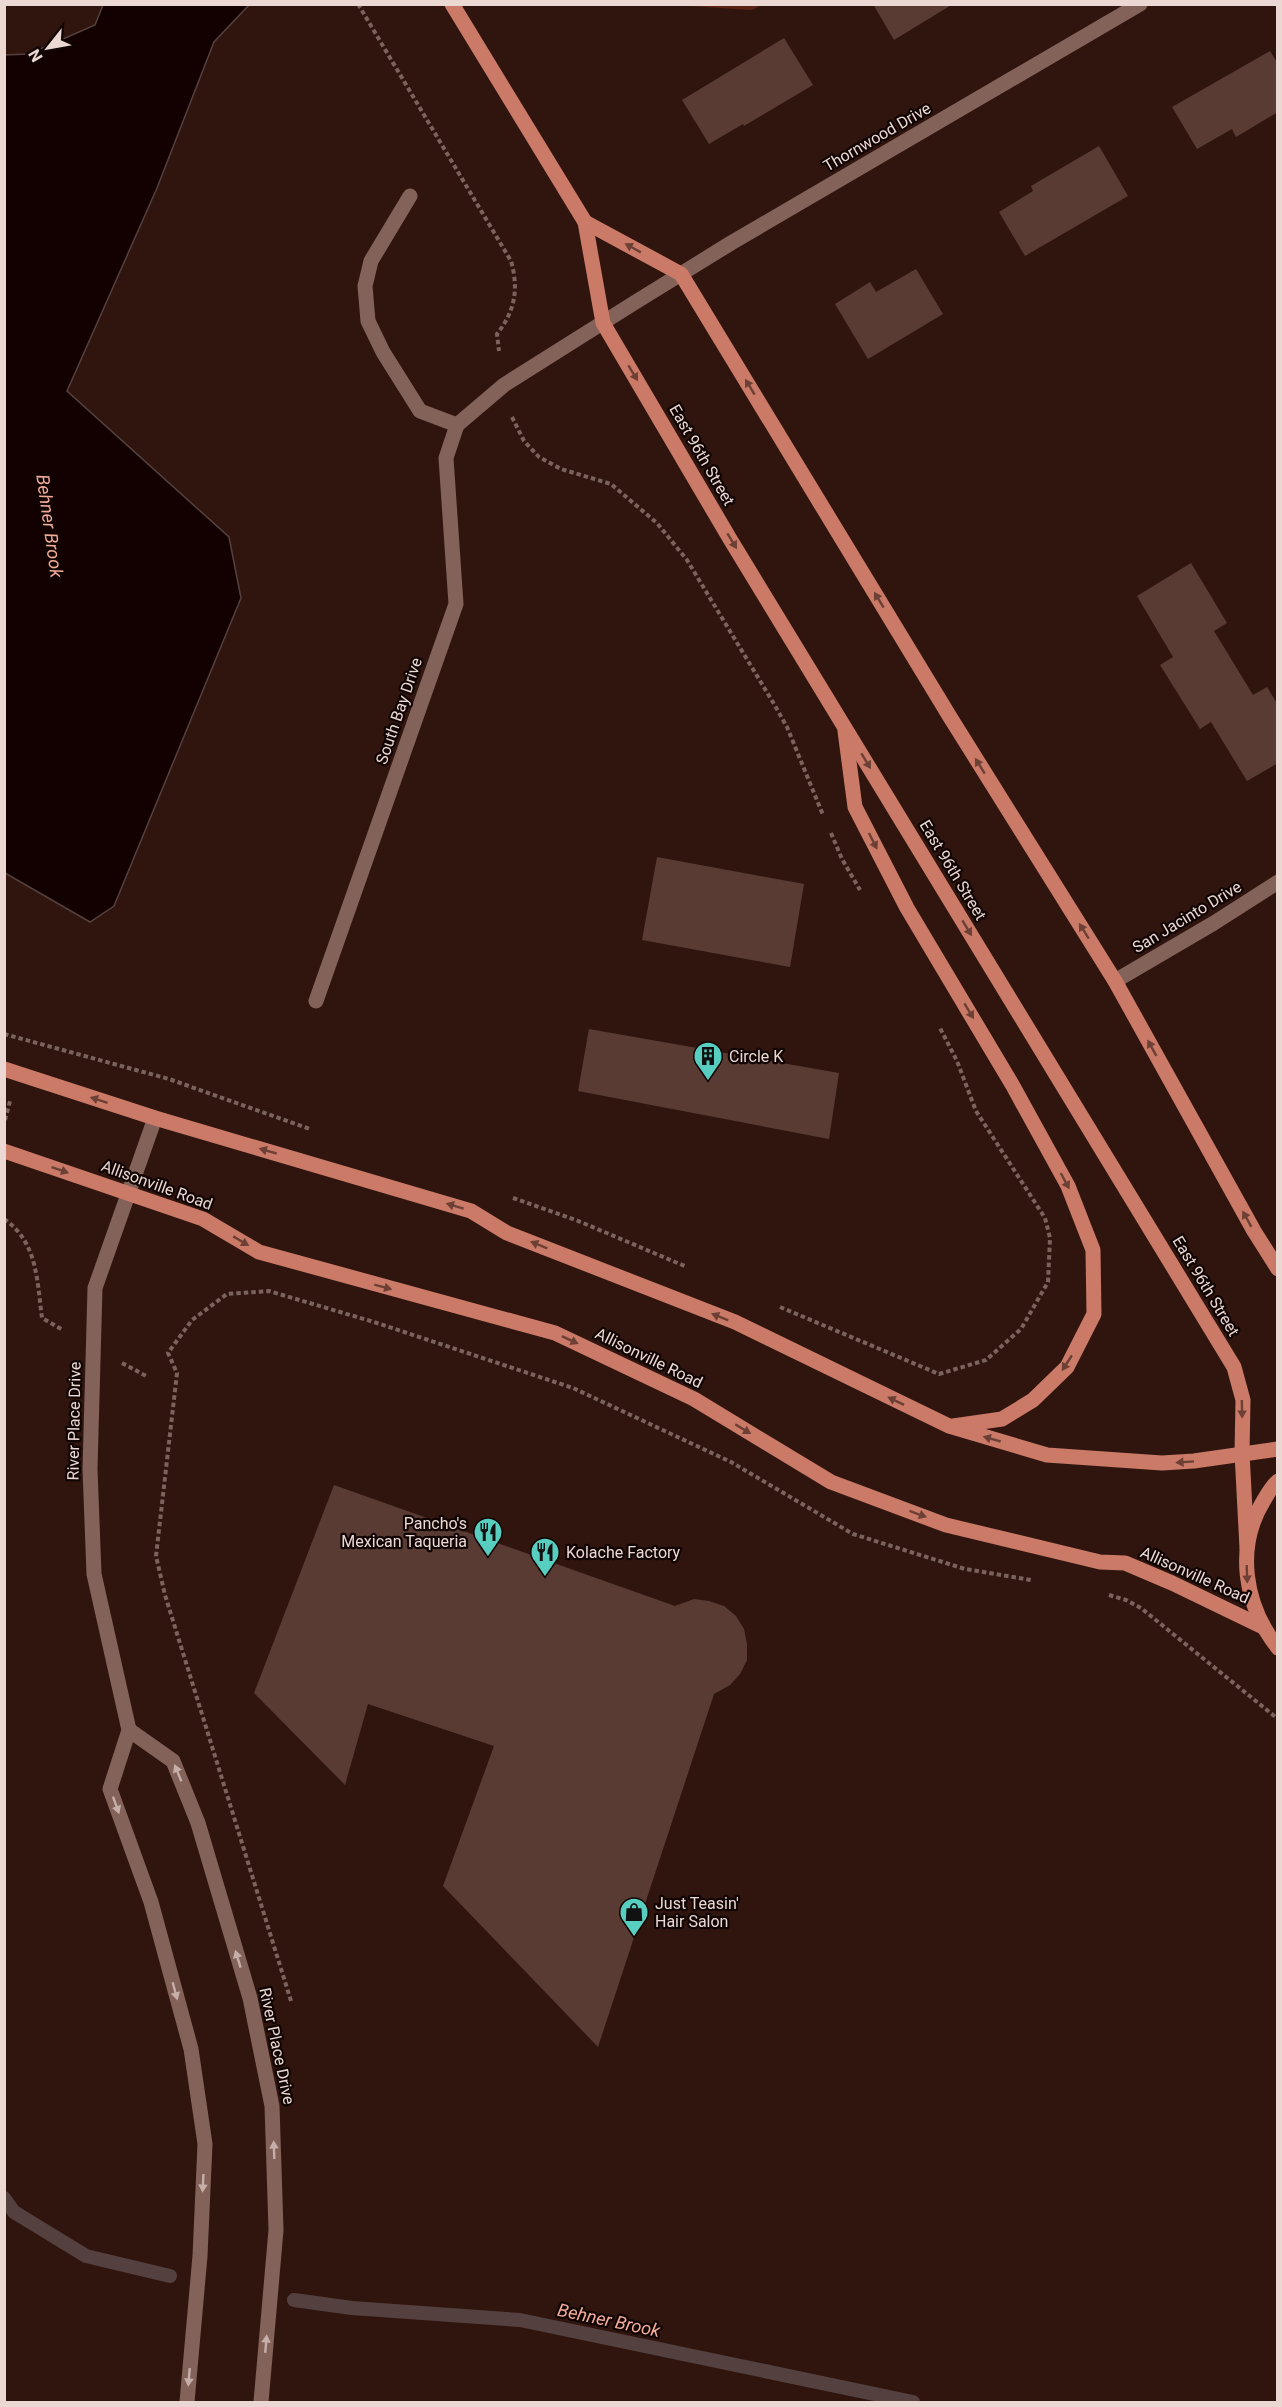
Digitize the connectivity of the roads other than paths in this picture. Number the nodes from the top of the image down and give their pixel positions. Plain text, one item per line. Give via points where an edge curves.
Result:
1 (452, 4) edge
2 (1140, 4) edge
3 (410, 196) dead end
4 (585, 222) junction
5 (681, 274) junction
6 (603, 323) junction
7 (457, 425) junction
8 (844, 725) junction
9 (1278, 882) edge
10 (1115, 981) junction
11 (316, 1001) dead end
12 (4, 1069) edge
13 (155, 1118) junction
14 (4, 1151) edge
15 (130, 1194) junction
16 (1278, 1269) edge
17 (949, 1426) junction
18 (1278, 1449) edge
19 (1242, 1453) junction
20 (1278, 1481) edge
21 (1247, 1548) junction
22 (1263, 1626) junction
23 (1278, 1648) edge
24 (129, 1730) junction
25 (187, 2403) edge
26 (261, 2403) edge

1 - 4 main road, East 96th Street
2 - 5 street, Thornwood Drive
3 - 7 street via 371,261 365,286 368,321 420,411
5 -> 4 main road
4 - 6 main road, East 96th Street
5 - 6 street, Thornwood Drive
10 -> 5 main road
6 - 7 street via 504,385
6 -> 8 main road, East 96th Street
7 - 11 street, South Bay Drive via 446,458 456,604
8 -> 17 main road via 855,807 907,908 1068,1186 1094,1250 1094,1314 1067,1367 1033,1401 1002,1419
8 -> 19 main road, East 96th Street via 1234,1367 1243,1400
9 - 10 street, San Jacinto Drive
16 -> 10 main road
13 -> 12 main road
13 - 15 street, River Place Drive
17 -> 13 main road via 735,1323 507,1233 471,1211
14 -> 15 main road, Allisonville Road
15 -> 22 main road, Allisonville Road via 203,1219 260,1252 555,1333 694,1399 831,1482 946,1525 1100,1562 1125,1563
15 - 24 street, River Place Drive via 95,1288 90,1469 94,1574
19 -> 17 main road via 1162,1463 1047,1455
18 - 19 main road
19 - 21 main road, East 96th Street
20 - 21 main road via 1256,1515
21 -> 22 main road, East 96th Street via 1248,1583
22 - 23 main road, East 96th Street
24 -> 25 street via 110,1789 151,1902 191,2049 205,2144
26 -> 24 street, River Place Drive via 276,2230 272,2106 249,1998 198,1823 173,1761

